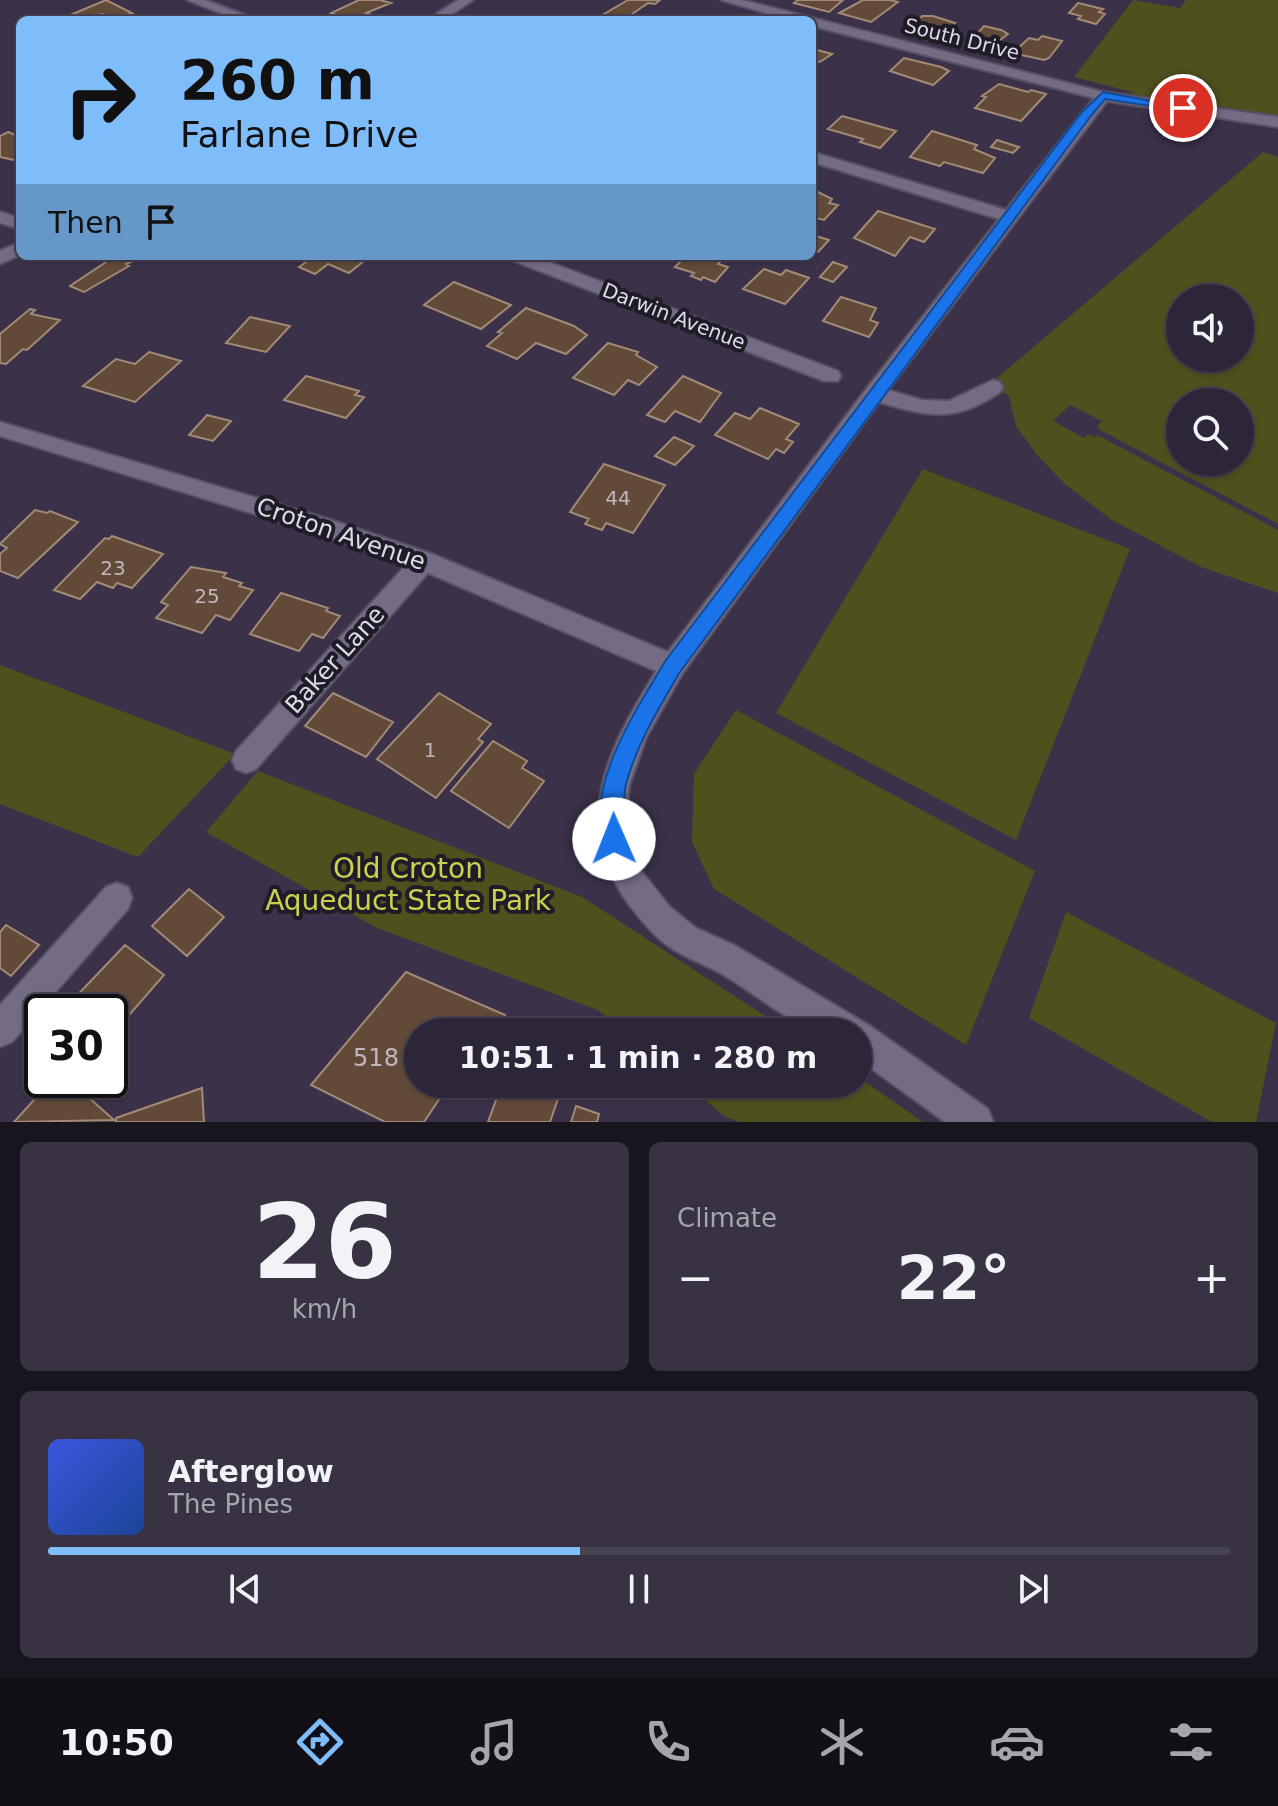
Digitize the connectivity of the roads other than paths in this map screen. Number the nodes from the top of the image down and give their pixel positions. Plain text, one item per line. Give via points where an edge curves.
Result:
1 (193, 0) edge
2 (467, 0) edge
3 (727, 0) edge
4 (239, 16) edge
5 (441, 16) edge
6 (789, 16) edge
7 (816, 23) edge
8 (1103, 96) junction
9 (1278, 122) edge
10 (816, 158) edge
11 (1011, 217) junction
12 (527, 260) edge
13 (831, 376) dead end
14 (993, 387) dead end
15 (874, 393) junction
16 (0, 429) edge
17 (424, 561) junction
18 (673, 666) junction
19 (246, 760) dead end
20 (117, 898) dead end
21 (825, 1018) edge
22 (0, 1030) edge
23 (872, 1048) edge
24 (975, 1122) edge

1 - 4 street
2 - 5 street
3 - 6 street
7 - 8 street, South Drive
8 - 9 street, South Drive
8 - 11 street
10 - 11 street
11 - 15 street
12 - 13 street, Darwin Avenue
14 - 15 street via 969,405 953,409
15 - 18 street
16 - 17 street, Croton Avenue
17 - 18 street, Croton Avenue
17 - 19 street, Baker Lane
18 - 21 street via 633,734 615,786 614,839 626,875 659,918 685,939
20 - 22 street
23 - 24 street

